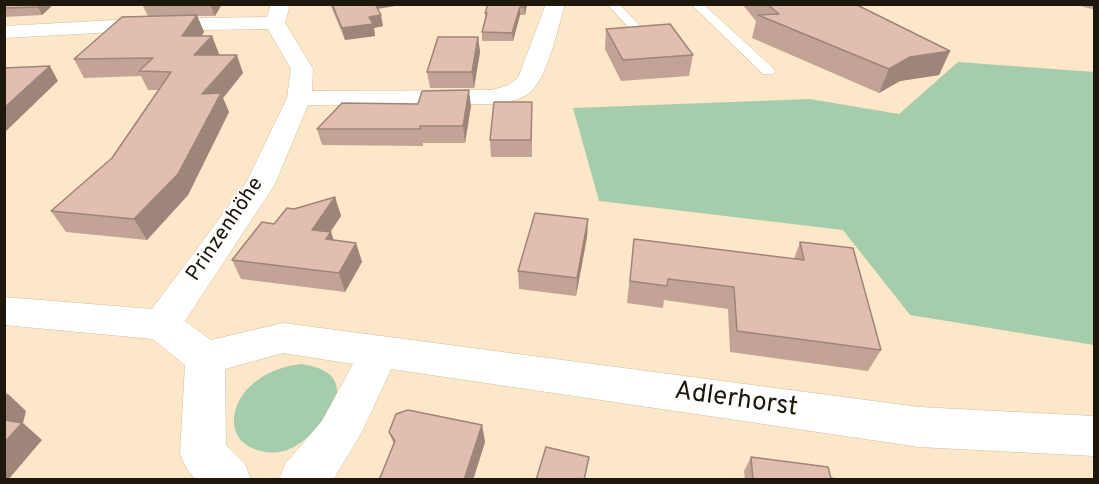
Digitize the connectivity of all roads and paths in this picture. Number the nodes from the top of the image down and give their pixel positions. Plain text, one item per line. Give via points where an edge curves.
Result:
1 (556, 4) edge
2 (612, 4) edge
3 (696, 4) edge
4 (278, 14) edge
5 (4, 32) edge
6 (645, 38) edge
7 (768, 71) dead end
8 (299, 98) junction
9 (4, 311) edge
10 (162, 325) junction
11 (379, 350) junction
12 (205, 358) junction
13 (1095, 436) edge
14 (228, 480) edge
15 (303, 480) edge

1 - 8 street via 529,79 514,93 492,97
2 - 6 lane
3 - 7 lane
4 - 5 street, Prinzenhöhe
4 - 8 street, Prinzenhöhe via 302,69
8 - 10 street, Prinzenhöhe via 260,184
9 - 10 street
10 - 12 street
11 - 12 street via 283,338
11 - 13 street, Adlerhorst via 919,427
11 - 15 street via 348,417 321,462
12 - 14 street via 203,454

